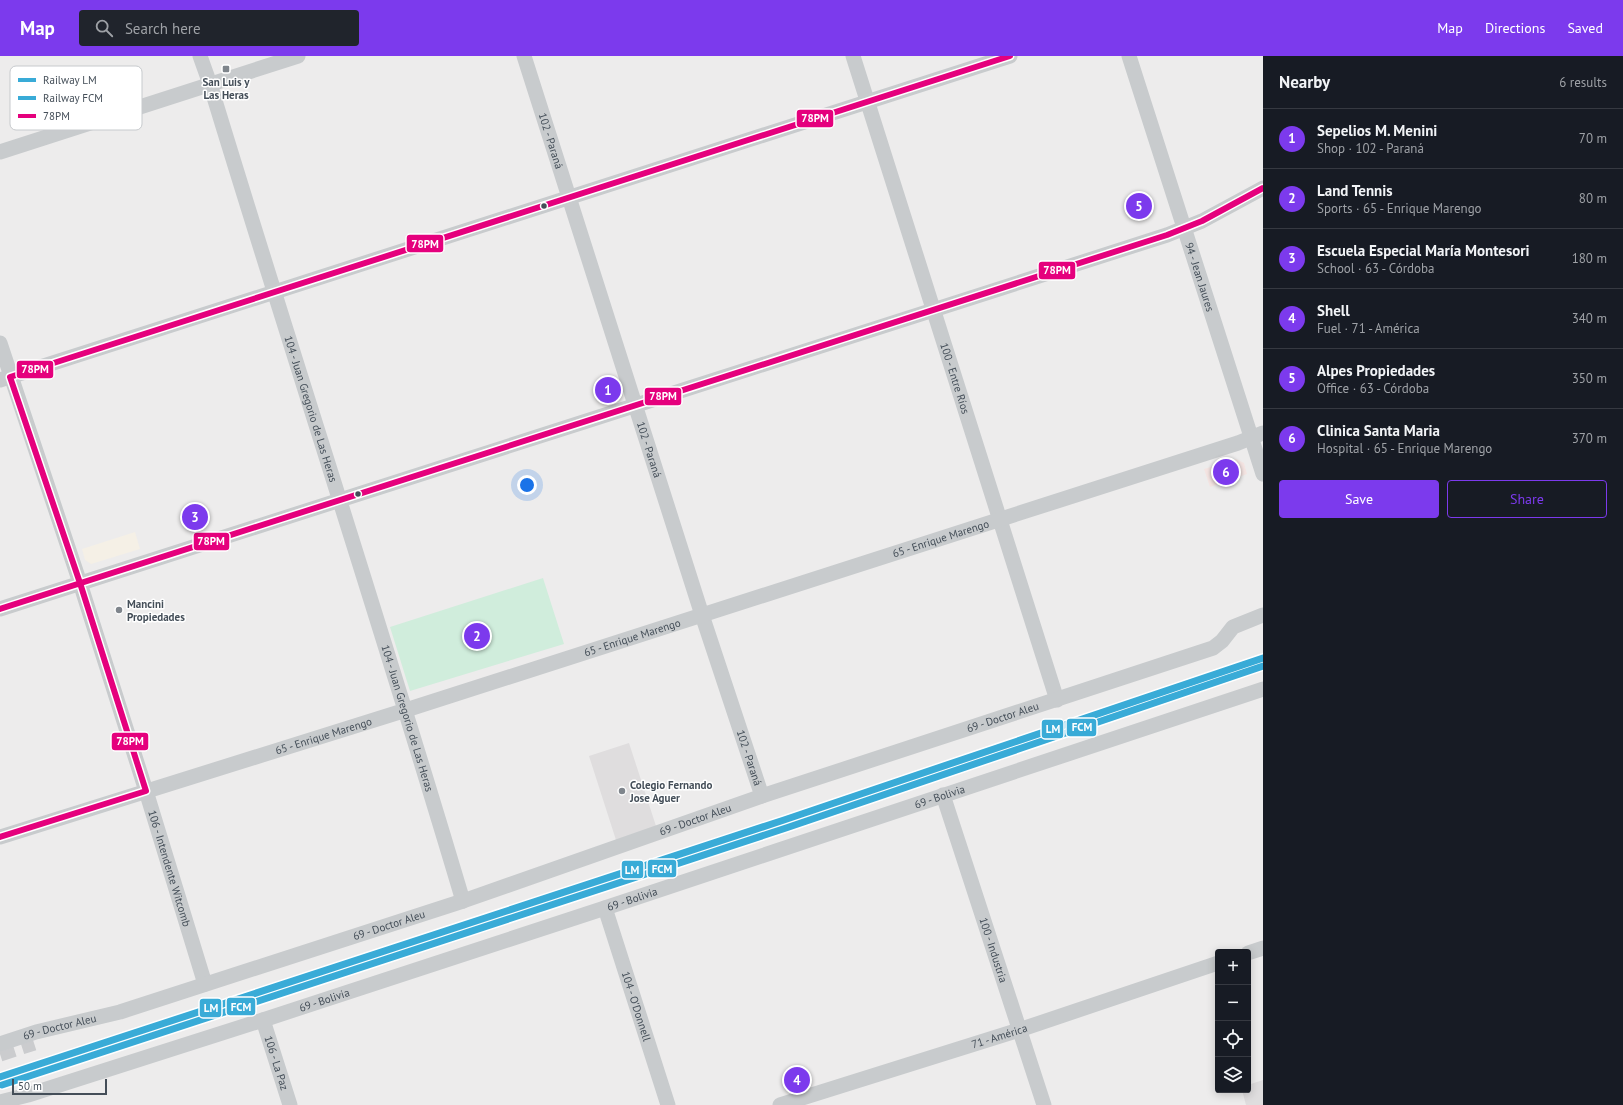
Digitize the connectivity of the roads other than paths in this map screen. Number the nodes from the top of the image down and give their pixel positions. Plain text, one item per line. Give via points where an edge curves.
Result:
1 (200, 56) edge
2 (298, 56) edge
3 (524, 56) edge
4 (853, 56) edge
5 (1010, 56) edge
6 (1129, 56) edge
7 (210, 84) junction
8 (867, 102) junction
9 (142, 106) edge
10 (68, 130) edge
11 (0, 152) edge
12 (1263, 188) edge
13 (569, 196) junction
14 (1184, 228) junction
15 (274, 293) junction
16 (932, 310) junction
17 (0, 343) edge
18 (5, 378) edge
19 (635, 404) junction
20 (1257, 435) edge
21 (1263, 474) edge
22 (340, 501) junction
23 (1000, 519) junction
24 (80, 584) junction
25 (0, 609) edge
26 (702, 615) junction
27 (1263, 615) edge
28 (1263, 689) edge
29 (1057, 700) junction
30 (406, 710) junction
31 (146, 791) junction
32 (943, 795) junction
33 (762, 796) junction
34 (0, 837) edge
35 (463, 901) junction
36 (605, 908) junction
37 (1263, 948) edge
38 (1251, 952) edge
39 (1215, 965) edge
40 (205, 984) junction
41 (120, 1012) junction
42 (263, 1020) junction
43 (1019, 1030) junction
44 (34, 1043) tunnel mouth
45 (0, 1044) edge
46 (0, 1102) edge
47 (290, 1105) edge
48 (668, 1105) edge
49 (780, 1105) edge
50 (1044, 1105) edge

1 - 7 street, 104 - Juan Gregorio de Las Heras
2 - 7 street
3 - 13 street, 102 - Paraná
4 - 8 street, 100 - Entre Ríos
5 - 8 street
6 - 14 street, 94 - Jean Jaures
7 - 9 street
7 - 15 street, 104 - Juan Gregorio de Las Heras
8 - 13 street
8 - 16 street, 100 - Entre Ríos
10 - 11 street
12 - 14 street
13 - 15 street
13 - 19 street, 102 - Paraná
14 - 16 street
14 - 20 street, 94 - Jean Jaures
15 - 18 street
15 - 22 street, 104 - Juan Gregorio de Las Heras
16 - 19 street
16 - 23 street, 100 - Entre Ríos
17 - 18 street, 106 - Intendente Witcomb
18 - 24 street, 106 - Intendente Witcomb
19 - 22 street
19 - 26 street, 102 - Paraná
20 - 21 street, 94 - Jean Jaures
20 - 23 street, 65 - Enrique Marengo
22 - 24 street
22 - 30 street, 104 - Juan Gregorio de Las Heras
23 - 26 street, 65 - Enrique Marengo
23 - 29 street, 100 - Entre Ríos
24 - 25 street
24 - 31 street, 106 - Intendente Witcomb
26 - 30 street, 65 - Enrique Marengo
26 - 33 street, 102 - Paraná
27 - 29 street, 69 - Doctor Aleu via 1233,627 1213,648
28 - 32 street, 69 - Bolivia
29 - 33 street, 69 - Doctor Aleu
30 - 31 street, 65 - Enrique Marengo
30 - 35 street, 104 - Juan Gregorio de Las Heras
31 - 34 street, 65 - Enrique Marengo
31 - 40 street, 106 - Intendente Witcomb
32 - 36 street, 69 - Bolivia
32 - 43 street, 100 - Industria
33 - 35 street, 69 - Doctor Aleu
35 - 40 street, 69 - Doctor Aleu
36 - 42 street, 69 - Bolivia
36 - 48 street, 104 - O'Donnell
37 - 38 street
39 - 43 street, 71 - América
40 - 41 street, 69 - Doctor Aleu
41 - 44 street, 69 - Doctor Aleu
41 - 45 street, 69 - Doctor Aleu via 36,1032
42 - 46 street, 69 - Bolivia
42 - 47 street, 106 - La Paz
43 - 49 street, 71 - América
43 - 50 street, 100 - Industria

